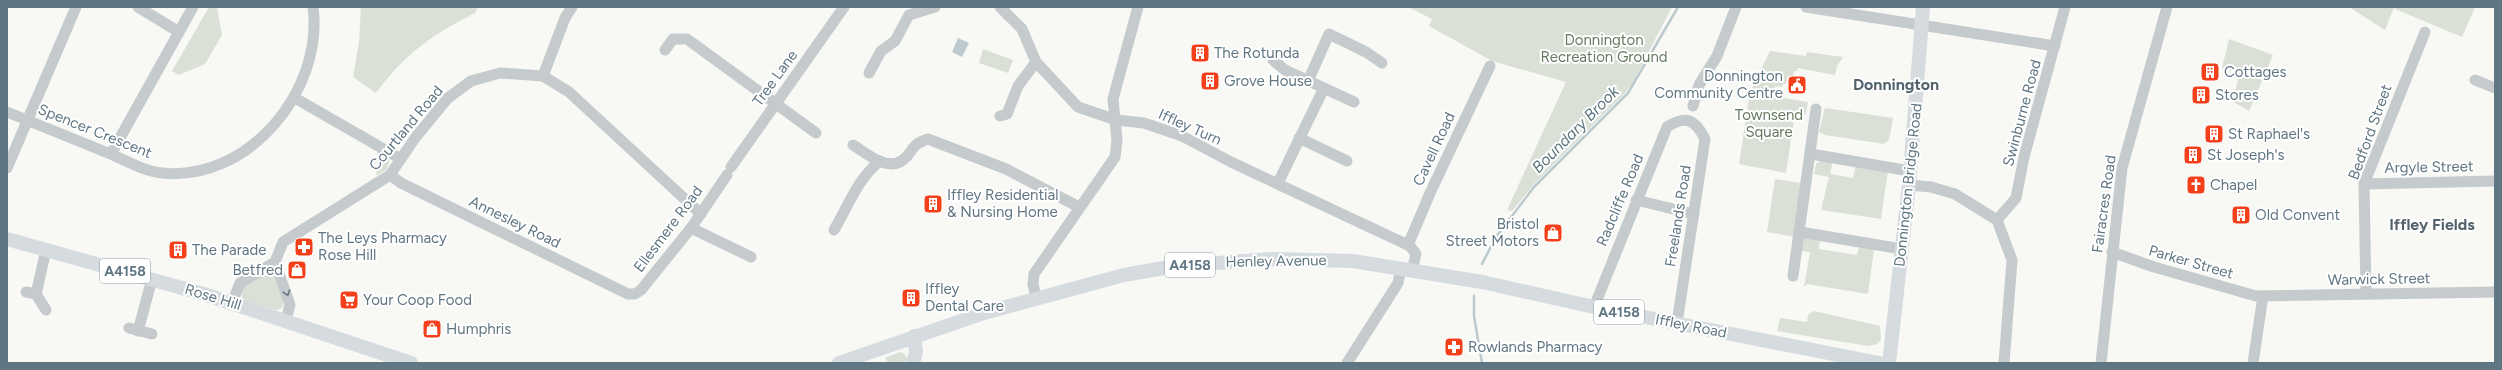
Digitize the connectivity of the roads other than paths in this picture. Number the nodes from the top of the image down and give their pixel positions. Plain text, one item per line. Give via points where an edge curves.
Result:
1 (76, 7) edge
2 (138, 7) edge
3 (193, 7) edge
4 (314, 7) edge
5 (572, 7) edge
6 (844, 7) edge
7 (935, 7) edge
8 (1000, 7) edge
9 (1138, 7) edge
10 (1736, 7) edge
11 (1806, 7) edge
12 (1923, 7) edge
13 (2065, 7) edge
14 (2167, 7) edge
15 (1921, 25) junction
16 (179, 32) junction
17 (2425, 32) dead end
18 (2055, 46) junction
19 (665, 50) dead end
20 (1273, 60) dead end
21 (1036, 62) junction
22 (1382, 63) dead end
23 (1490, 66) dead end
24 (869, 73) dead end
25 (543, 76) junction
26 (2475, 80) dead end
27 (1308, 81) junction
28 (1324, 88) junction
29 (2495, 88) edge
30 (294, 98) junction
31 (1354, 102) dead end
32 (776, 103) junction
33 (1693, 106) dead end
34 (1816, 109) dead end
35 (7, 112) edge
36 (1000, 116) dead end
37 (26, 120) junction
38 (1116, 120) junction
39 (1690, 120) joint
40 (816, 133) dead end
41 (1299, 138) junction
42 (853, 144) dead end
43 (111, 154) junction
44 (1811, 154) junction
45 (400, 159) junction
46 (880, 161) junction
47 (1347, 161) dead end
48 (7, 168) edge
49 (729, 171) joint
50 (390, 175) junction
51 (1910, 178) junction
52 (2495, 181) edge
53 (1278, 183) junction
54 (2364, 184) junction
55 (1636, 200) junction
56 (1079, 207) junction
57 (701, 214) junction
58 (1694, 214) junction
59 (1997, 220) junction
60 (691, 228) junction
61 (834, 230) dead end
62 (1800, 232) junction
63 (9, 240) edge
64 (1408, 245) junction
65 (1902, 249) junction
66 (46, 250) junction
67 (2112, 252) junction
68 (751, 258) dead end
69 (275, 262) junction
70 (1407, 270) junction
71 (1793, 276) dead end
72 (152, 279) junction
73 (1479, 282) joint
74 (2495, 292) edge
75 (628, 294) joint
76 (2366, 294) junction
77 (2263, 296) junction
78 (1036, 298) junction
79 (232, 303) junction
80 (1594, 307) junction
81 (46, 310) dead end
82 (286, 320) junction
83 (1677, 323) junction
84 (152, 334) dead end
85 (914, 336) junction
86 (1861, 361) edge
87 (412, 363) edge
88 (839, 363) edge
89 (913, 363) edge
90 (1347, 363) edge
91 (1879, 363) edge
92 (1889, 363) edge
93 (2004, 363) edge
94 (2101, 363) edge
95 (2253, 363) edge

1 - 37 street
2 - 16 street
3 - 16 street
4 - 30 street, Spencer Crescent via 313,42 307,70
5 - 25 street via 565,18
6 - 32 street, Tree Lane
7 - 24 street via 909,15 895,41 881,51
8 - 21 street via 1022,29
9 - 38 street via 1114,92
10 - 33 street via 1716,56 1699,85
11 - 15 street
12 - 15 main road, Donnington Bridge Road
13 - 18 street, Swinburne Road
14 - 67 street, Fairacres Road via 2122,168
15 - 18 street
15 - 51 main road, Donnington Bridge Road
16 - 43 street
17 - 54 street, Bedford Street
18 - 59 street, Swinburne Road via 2024,157 2016,198
19 - 32 street via 673,39 687,38
20 - 27 street via 1279,67
21 - 36 street via 1018,86 1007,114
21 - 38 street, Iffley Turn via 1078,107
22 - 27 street via 1329,34
23 - 64 street, Cavell Road
25 - 45 street, Courtland Road via 500,73 471,81 448,98
25 - 57 street, Courtland Road via 569,92
26 - 29 street
27 - 28 street
28 - 31 street
28 - 41 street
30 - 43 street, Spencer Crescent via 270,131 245,150 216,165 186,172 161,173
30 - 45 street
32 - 40 street
32 - 49 street, Tree Lane
34 - 44 street
35 - 37 street, Spencer Crescent
37 - 43 street, Spencer Crescent
37 - 48 street
38 - 53 street, Iffley Turn via 1144,123 1182,136
38 - 56 street via 1115,157
39 - 55 street, Radcliffe Road via 1678,120 1667,127
39 - 58 street, Freelands Road via 1700,128 1705,139
41 - 47 street
41 - 53 street
42 - 46 street
44 - 51 street
44 - 62 street
45 - 50 street, Courtland Road
46 - 56 street via 891,164 903,160 915,143 928,139 1006,169
46 - 61 street via 868,170 849,199
49 - 57 street, Ellesmere Road
50 - 69 street, Courtland Road via 283,242
50 - 75 street, Annesley Road via 401,183
51 - 59 street via 1955,194
51 - 65 main road, Donnington Bridge Road
52 - 54 street, Argyle Street
53 - 64 street, Iffley Turn
54 - 76 street, Bedford Street
55 - 58 street
55 - 80 street, Radcliffe Road
56 - 78 street via 1034,274
57 - 60 street, Ellesmere Road
58 - 83 street, Freelands Road
59 - 93 street via 2012,260
60 - 68 street
60 - 75 street, Ellesmere Road via 641,290 635,294
62 - 65 street
62 - 71 street
63 - 66 main road, Rose Hill / A4158
64 - 70 street via 1414,248 1416,254
65 - 92 main road, Donnington Bridge Road
66 - 72 main road, Rose Hill / A4158
66 - 81 street via 31,293
67 - 77 street, Parker Street via 2154,267
67 - 94 street, Fairacres Road
69 - 79 street via 240,283
69 -> 82 street via 290,305
70 - 73 main road, Henley Avenue / A4158
70 - 78 main road, Henley Avenue / A4158 via 1324,260 1237,260 1175,266 1124,275
70 - 90 street
72 - 79 main road, Rose Hill / A4158
72 - 84 street via 134,330
73 - 80 main road, Iffley Road / A4158
74 - 76 street, Warwick Street
76 - 77 street, Warwick Street
77 - 95 street
78 - 85 main road, Henley Avenue / A4158
79 - 82 main road, Rose Hill / A4158
80 - 83 main road, Iffley Road / A4158
82 - 87 main road, Rose Hill / A4158
83 - 86 main road, Iffley Road / A4158
85 - 88 main road, A4158
85 - 89 main road via 916,352
86 - 91 main road, Iffley Road / A4158

